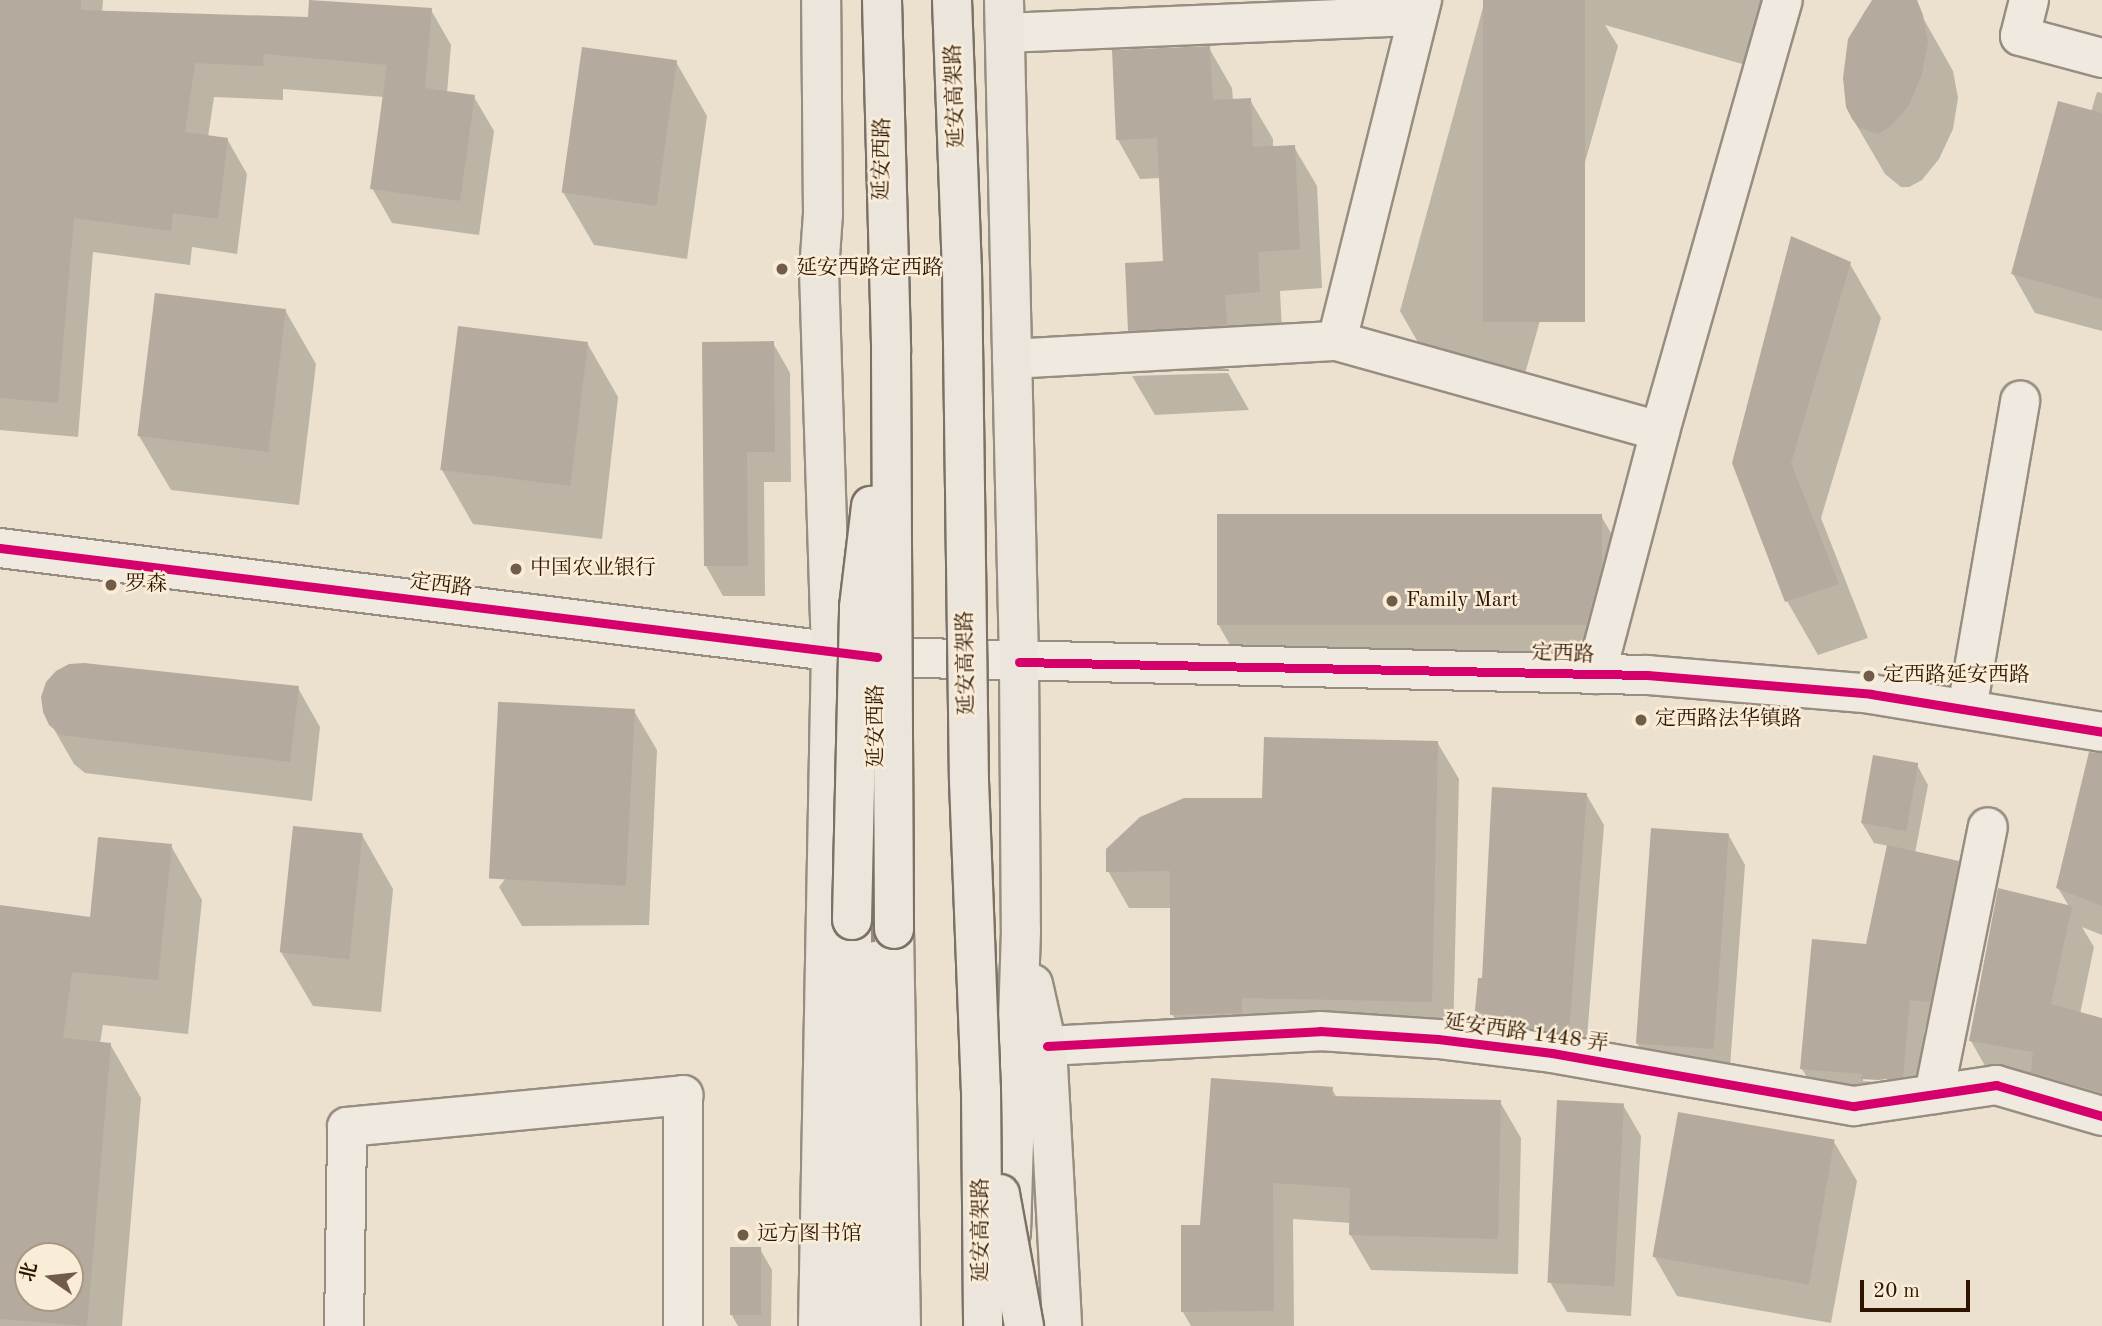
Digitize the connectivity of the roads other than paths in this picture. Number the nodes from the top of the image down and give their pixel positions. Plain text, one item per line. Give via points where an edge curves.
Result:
1 (836, 0) edge
2 (883, 0) edge
3 (952, 0) edge
4 (1783, 0) edge
5 (2029, 0) edge
6 (1420, 8) edge
7 (1005, 17) edge
8 (821, 18) edge
9 (2102, 58) edge
10 (1337, 341) junction
11 (891, 352) junction
12 (1012, 359) junction
13 (2020, 401) dead end
14 (1660, 431) junction
15 (0, 548) edge
16 (831, 652) junction
17 (877, 657) junction
18 (1020, 662) junction
19 (1596, 674) junction
20 (1967, 709) junction
21 (2102, 732) edge
22 (1988, 827) dead end
23 (1021, 931) junction
24 (1047, 1046) junction
25 (981, 1090) junction
26 (1934, 1094) junction
27 (2102, 1116) edge
28 (344, 1326) edge
29 (683, 1326) edge
30 (818, 1326) edge
31 (852, 1326) edge
32 (876, 1326) edge
33 (901, 1326) edge
34 (983, 1326) edge
35 (1007, 1326) edge
36 (1024, 1326) edge
37 (1062, 1326) edge

1 - 8 main road
2 - 11 main road, bridge
2 - 17 main road, 延安西路
3 - 25 main road, 延安高架路, bridge via 962,269 969,781
4 - 14 street
5 - 9 street via 2020,36
6 - 7 street
6 - 10 street
7 - 12 main road
8 - 16 main road via 823,214 819,271
10 - 12 street
10 - 14 street
11 - 31 main road, bridge via 859,607 852,920
11 - 33 main road, bridge
12 - 18 main road
13 - 20 street
14 - 19 street
15 - 16 street, 定西路
16 - 17 street, 定西路
16 - 30 main road
17 - 18 street, 定西路
17 - 32 main road, 延安西路
18 - 19 street, 定西路
18 - 23 main road
19 - 20 street, 定西路 via 1871,694
20 - 21 street, 定西路
22 - 26 street
23 - 24 main road
23 - 35 main road
24 - 26 street, 延安西路 1448 弄 via 1320,1031 1552,1053 1854,1106
24 - 37 main road
25 - 34 main road, 延安高架路, bridge
25 - 36 main road, bridge
26 - 27 street, 延安西路 1448 弄 via 1996,1085
28 - 29 street via 348,1112 683,1095

